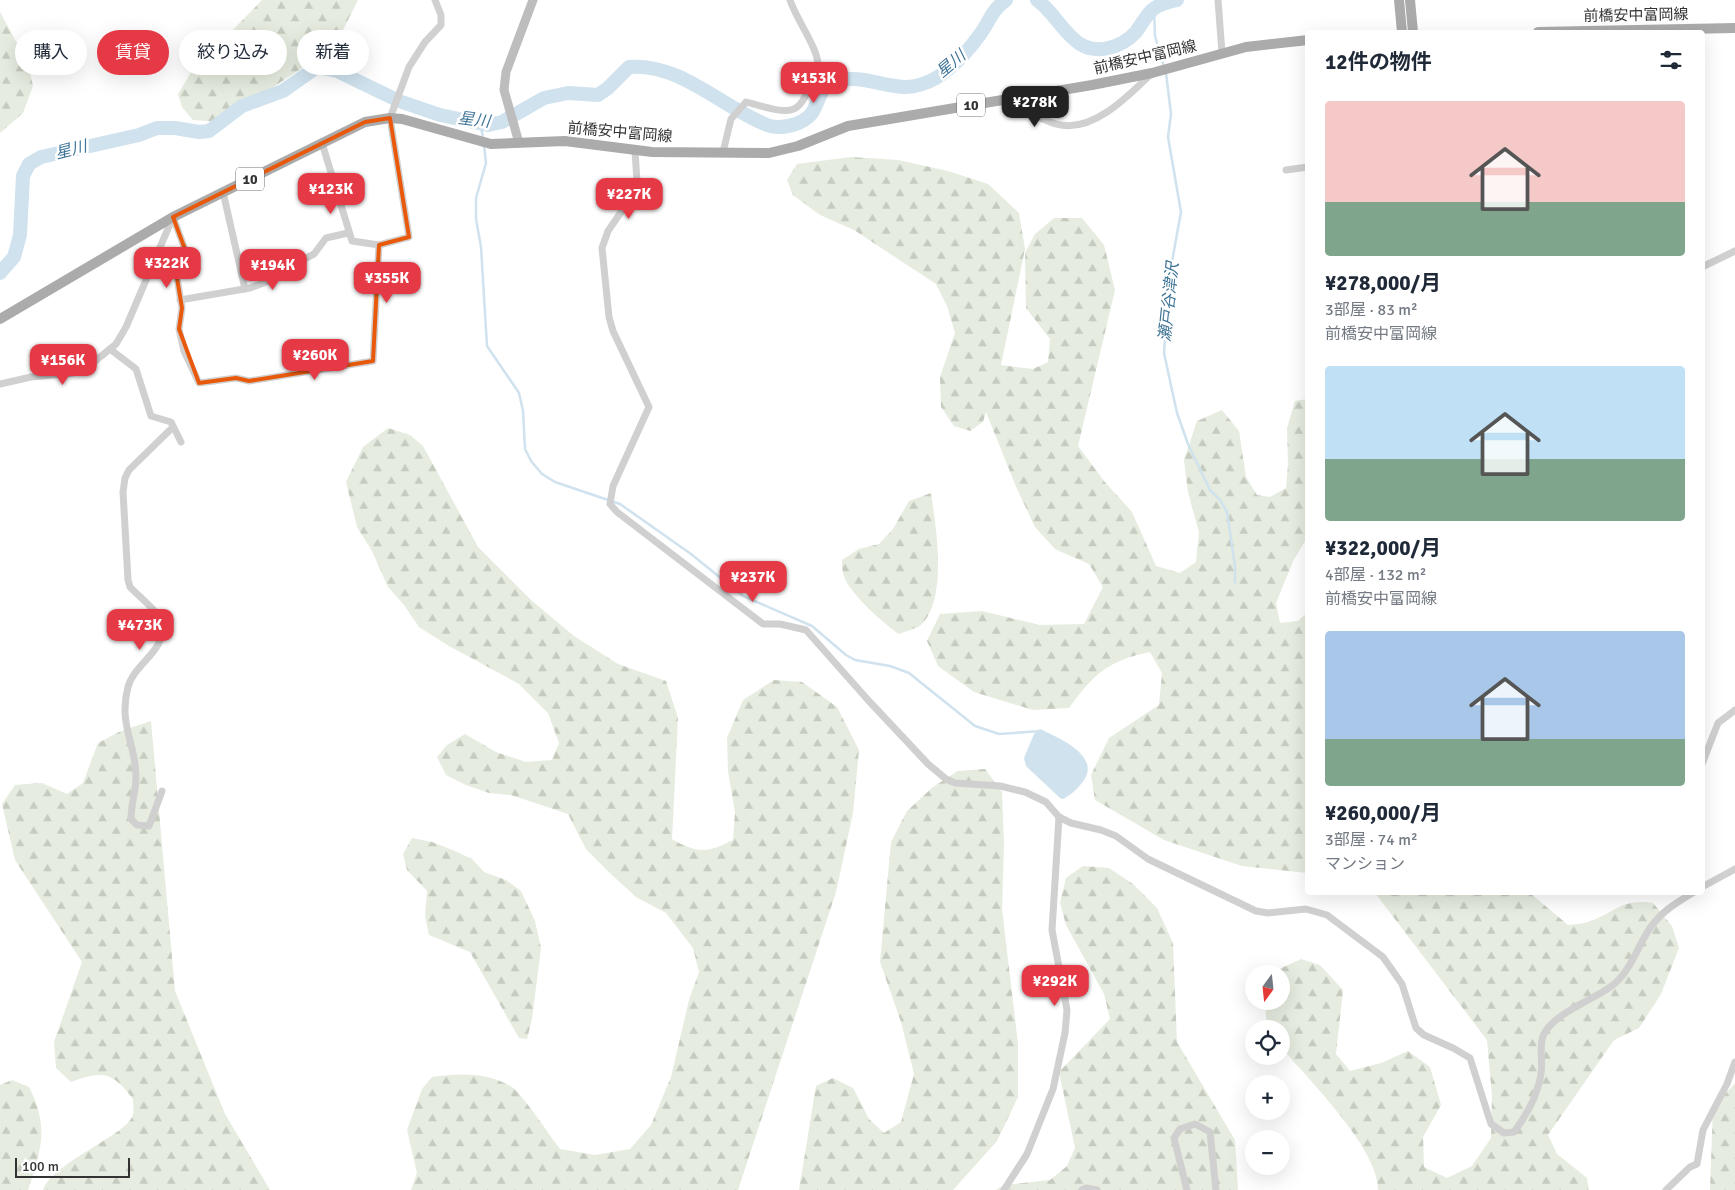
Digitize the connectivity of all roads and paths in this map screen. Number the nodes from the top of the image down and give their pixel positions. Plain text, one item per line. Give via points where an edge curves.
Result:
1 (435, 0) edge
2 (533, 0) edge
3 (790, 0) edge
4 (1218, 0) edge
5 (1399, 0) edge
6 (1410, 0) edge
7 (1735, 28) edge
8 (1402, 30) edge
9 (1413, 30) edge
10 (1636, 30) edge
11 (1305, 40) edge
12 (1222, 53) junction
13 (1152, 73) junction
14 (1032, 96) junction
15 (390, 118) junction
16 (322, 143) junction
17 (519, 143) junction
18 (635, 151) junction
19 (723, 152) junction
20 (1305, 167) edge
21 (1286, 170) dead end
22 (224, 192) junction
23 (173, 217) junction
24 (348, 233) junction
25 (379, 245) junction
26 (1735, 251) edge
27 (1705, 266) edge
28 (245, 289) junction
29 (180, 300) junction
30 (0, 319) edge
31 (110, 349) junction
32 (0, 384) edge
33 (173, 427) junction
34 (181, 442) dead end
35 (1735, 710) edge
36 (1705, 756) edge
37 (162, 791) dead end
38 (1059, 817) junction
39 (1735, 870) edge
40 (1705, 885) edge
41 (1689, 895) edge
42 (1735, 1062) edge
43 (1004, 1190) edge
44 (1082, 1190) edge
45 (1097, 1190) edge
46 (1187, 1190) edge
47 (1216, 1190) edge
48 (1666, 1190) edge

1 - 15 street via 442,15 440,25 409,67
2 - 17 street via 506,72 504,90
3 - 19 street via 818,59 803,103 791,110 775,111 746,102 731,119
4 - 12 street
5 - 8 main road
6 - 9 main road
7 - 10 main road, 前橋安中富岡線
11 - 12 main road, 前橋安中富岡線 / 10
12 - 13 main road, 前橋安中富岡線 / 10
13 - 14 main road, 前橋安中富岡線 / 10
13 - 14 street via 1117,106 1070,126 1035,116
14 - 19 main road, 前橋安中富岡線 / 10 via 848,126 798,146 769,153
15 - 16 main road, 前橋安中富岡線 / 10 via 365,122
15 - 17 main road, 前橋安中富岡線 / 10 via 480,142
15 - 25 street via 409,237
16 - 22 main road, 前橋安中富岡線 / 10
16 - 24 street
17 - 18 main road, 前橋安中富岡線 / 10 via 565,141
18 - 19 main road, 前橋安中富岡線 / 10
18 - 38 street via 637,181 602,248 613,332 649,407 613,486 610,504 763,624 806,630 928,764 946,779 955,784 1000,786 1025,792 1046,802
20 - 21 street
22 - 23 main road, 前橋安中富岡線 / 10
22 - 28 street
23 - 29 street via 186,252 177,278
23 - 30 main road, 前橋安中富岡線 / 10
23 - 31 street via 126,327
24 - 25 street via 352,241
24 - 28 street via 326,238 314,254 288,267 280,277
25 - 29 street via 373,361 249,381 236,378 199,383 184,351 179,329
26 - 27 street
28 - 29 street
31 - 32 street via 94,362 73,372
31 - 33 street via 136,370 151,416 170,422
33 - 34 street
33 - 37 street via 129,470 123,492 130,587 162,622 162,633 150,656 129,683 125,698 124,721 136,776 131,819 137,826 149,826
35 - 36 street via 1718,723
38 - 41 street via 1116,836 1148,859 1256,911 1306,909 1327,915 1383,957 1394,970 1402,984 1416,1028 1470,1058 1491,1124 1504,1133 1514,1132 1538,1087 1542,1072 1543,1036 1556,1020 1613,985 1624,974 1650,928 1666,909
38 - 43 street via 1052,930 1066,1010 1065,1033 1053,1089 1027,1154
39 - 40 street
42 - 48 street via 1702,1130 1697,1164 1690,1166
44 - 45 street
46 - 47 street via 1174,1138 1180,1129 1195,1124 1210,1132

